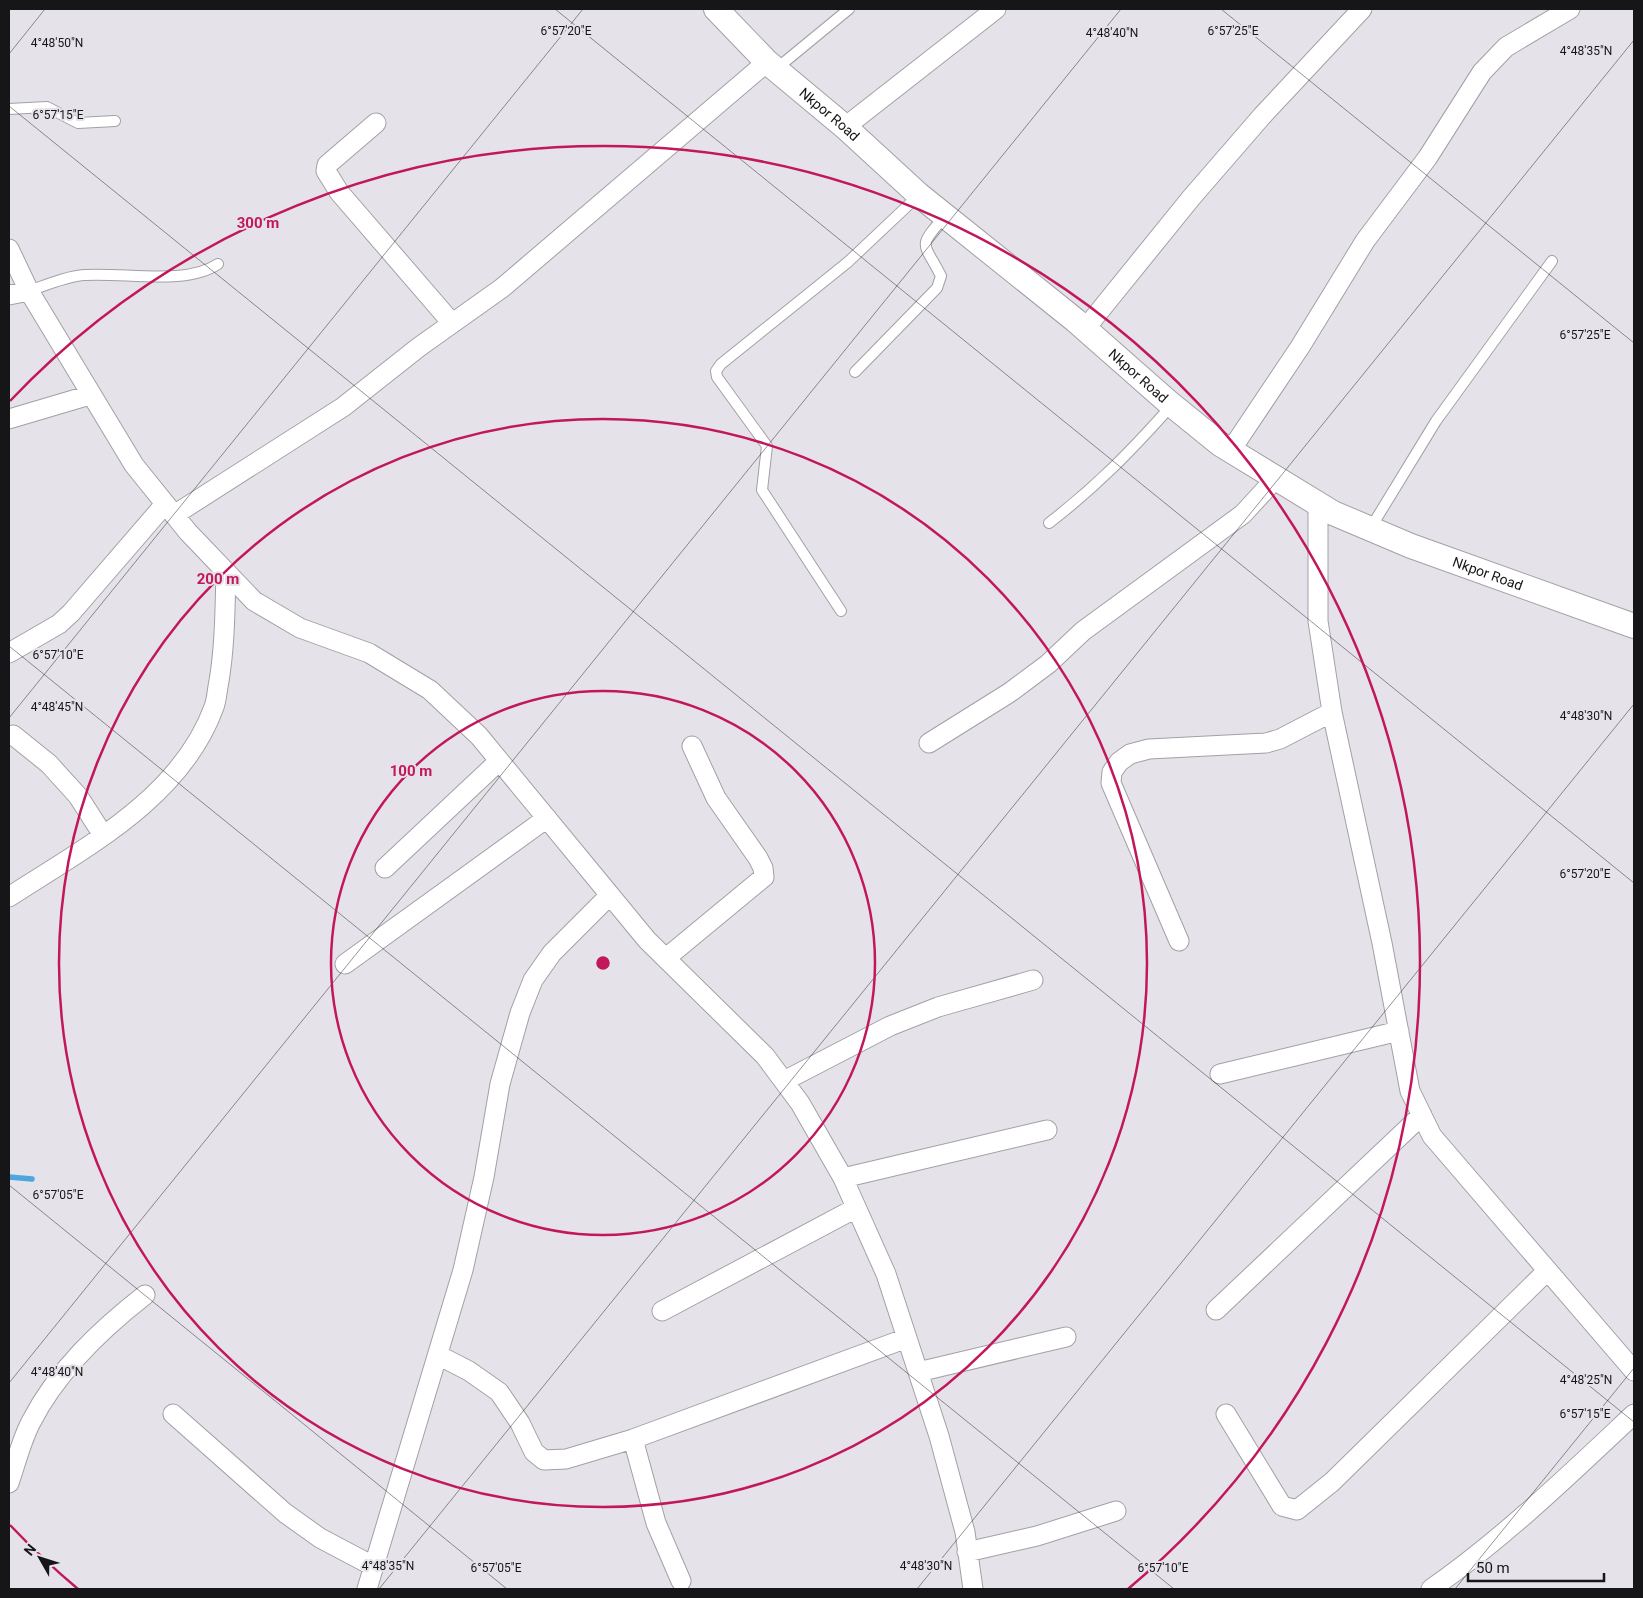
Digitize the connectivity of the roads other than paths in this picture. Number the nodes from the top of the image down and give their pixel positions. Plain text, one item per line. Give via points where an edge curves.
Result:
1 (716, 9) edge
2 (849, 9) edge
3 (996, 9) edge
4 (1362, 9) edge
5 (1570, 9) edge
6 (771, 65) junction
7 (9, 109) edge
8 (115, 121) dead end
9 (376, 123) dead end
10 (845, 126) junction
11 (919, 195) junction
12 (945, 216) junction
13 (9, 249) edge
14 (1552, 261) dead end
15 (218, 264) dead end
16 (29, 291) junction
17 (9, 295) edge
18 (452, 323) junction
19 (1085, 329) junction
20 (855, 372) dead end
21 (90, 395) junction
22 (1172, 405) junction
23 (9, 419) edge
24 (1230, 450) junction
25 (1276, 478) junction
26 (1318, 504) junction
27 (170, 510) junction
28 (1049, 523) dead end
29 (1370, 529) junction
30 (226, 571) junction
31 (841, 611) dead end
32 (1633, 624) edge
33 (9, 653) edge
34 (1332, 712) junction
35 (13, 735) dead end
36 (929, 744) dead end
37 (692, 746) dead end
38 (500, 761) junction
39 (548, 818) junction
40 (103, 835) junction
41 (385, 868) dead end
42 (610, 894) junction
43 (9, 897) edge
44 (1179, 941) dead end
45 (666, 958) junction
46 (345, 964) dead end
47 (1033, 980) dead end
48 (1399, 1031) junction
49 (1220, 1074) dead end
50 (784, 1081) junction
51 (1422, 1115) junction
52 (1046, 1130) dead end
53 (842, 1178) junction
54 (856, 1208) junction
55 (1546, 1271) junction
56 (145, 1295) dead end
57 (1216, 1310) dead end
58 (662, 1311) dead end
59 (1066, 1337) dead end
60 (907, 1338) junction
61 (438, 1355) junction
62 (918, 1372) junction
63 (1634, 1372) edge
64 (173, 1414) dead end
65 (1226, 1414) dead end
66 (1634, 1414) edge
67 (633, 1439) junction
68 (9, 1483) edge
69 (1116, 1511) dead end
70 (967, 1552) junction
71 (373, 1566) junction
72 (681, 1580) dead end
73 (367, 1589) edge
74 (973, 1589) edge
75 (1431, 1589) edge

1 - 6 street, Nkpor Road
2 - 6 lane
3 - 10 street
4 - 19 street via 1190,198
5 - 24 street via 1506,47 1482,72 1428,157 1365,241 1300,347
6 - 10 street, Nkpor Road
6 - 18 street via 502,288
7 - 8 lane via 47,107 78,123
9 - 18 street via 326,165 326,171 339,192
10 - 11 street, Nkpor Road
11 - 12 street, Nkpor Road
11 - 31 lane via 848,262 716,370 717,377 767,446 762,490
12 - 19 street, Nkpor Road
12 - 20 lane via 926,238 925,245 941,276 937,288
13 - 16 street
14 - 29 lane via 1436,421
15 - 16 lane via 188,274 83,275
16 - 17 street
16 - 21 street
18 - 27 street via 343,407
19 - 22 street, Nkpor Road
21 - 23 street
21 - 27 street via 134,465
22 - 24 street, Nkpor Road
22 - 28 lane via 1090,491
24 - 25 street, Nkpor Road
25 - 26 street, Nkpor Road
25 - 36 street via 1243,514 1083,631 1048,664
26 - 29 street, Nkpor Road
26 - 34 street via 1318,621
27 - 30 street
27 - 33 street via 59,624
29 - 32 street, Nkpor Road
30 - 38 street via 254,601 300,628 369,653 430,690 479,736
30 - 40 street via 224,652 215,706 195,748 160,791
34 - 44 street via 1266,743 1149,748 1118,762 1111,782
34 - 48 street
35 - 40 street via 49,764 78,796
37 - 45 street via 716,798 758,858 764,877
38 - 39 street
38 - 41 street
39 - 42 street
39 - 46 street
40 - 43 street
42 - 45 street
42 - 61 street via 552,953 533,980 520,1013 500,1084 463,1270
45 - 50 street via 764,1056
47 - 50 street via 922,1013
48 - 49 street
48 - 51 street via 1410,1091
50 - 53 street
51 - 55 street via 1432,1136
51 - 57 street
52 - 53 street
53 - 54 street
54 - 58 street
54 - 60 street via 886,1274
55 - 63 street
55 - 65 street via 1332,1482 1297,1510 1282,1506
56 - 68 street via 112,1321 57,1379 30,1423
59 - 62 street
60 - 62 street
60 - 67 street
61 - 67 street via 499,1392 520,1423 534,1452 544,1460 566,1459
61 - 71 street
62 - 70 street via 939,1436 965,1532
64 - 71 street via 285,1513 320,1538
66 - 75 street via 1555,1488 1464,1566
67 - 72 street via 656,1523
69 - 70 street via 1037,1536
70 - 74 street
71 - 73 street

